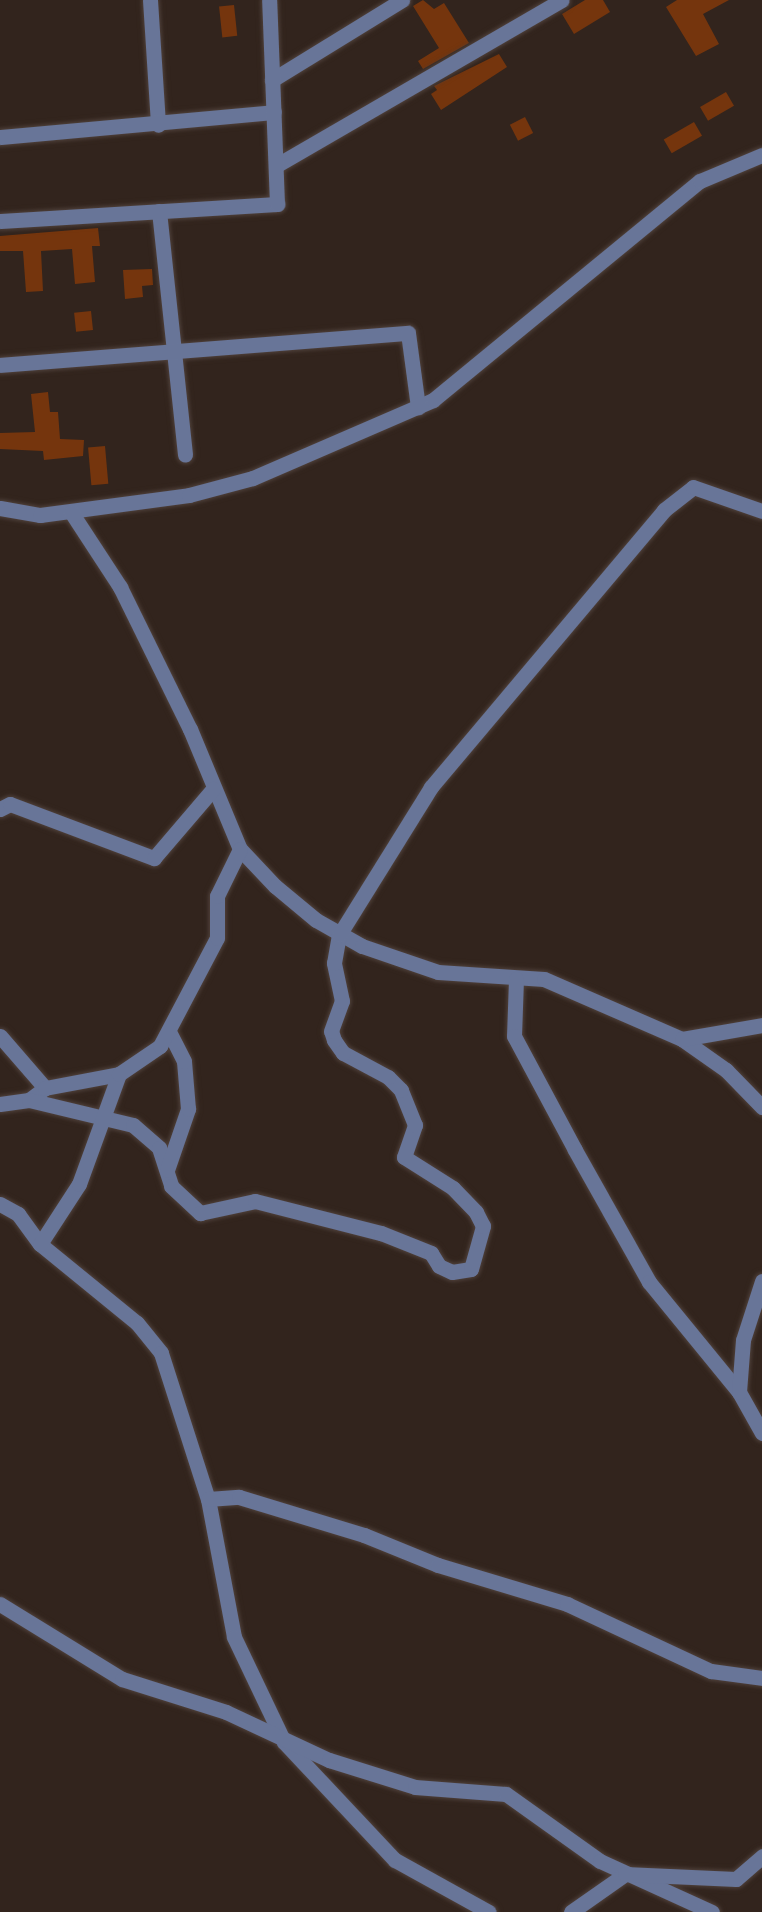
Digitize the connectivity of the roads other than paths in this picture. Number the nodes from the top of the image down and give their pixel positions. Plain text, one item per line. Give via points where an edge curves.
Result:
1 (150, 0) edge
2 (269, 0) edge
3 (402, 0) edge
4 (562, 0) edge
5 (385, 6) edge
6 (272, 80) junction
7 (274, 112) junction
8 (158, 125) junction
9 (0, 137) edge
10 (762, 154) edge
11 (278, 165) junction
12 (159, 211) junction
13 (0, 221) edge
14 (171, 355) junction
15 (0, 365) edge
16 (418, 407) junction
17 (185, 454) dead end
18 (0, 508) edge
19 (762, 511) edge
20 (71, 512) junction
21 (213, 789) junction
22 (0, 809) edge
23 (240, 849) junction
24 (339, 935) junction
25 (516, 979) junction
26 (762, 1025) edge
27 (170, 1031) junction
28 (0, 1036) edge
29 (682, 1039) junction
30 (119, 1074) junction
31 (45, 1088) junction
32 (28, 1100) junction
33 (0, 1104) edge
34 (762, 1107) edge
35 (106, 1117) junction
36 (167, 1170) junction
37 (0, 1204) edge
38 (40, 1244) junction
39 (762, 1281) edge
40 (739, 1392) junction
41 (762, 1433) edge
42 (208, 1498) junction
43 (0, 1604) edge
44 (762, 1678) edge
45 (284, 1742) junction
46 (762, 1857) edge
47 (625, 1874) junction
48 (489, 1912) edge
49 (571, 1912) edge
50 (712, 1912) edge

1 - 8 street
2 - 6 street
3 - 5 street
4 - 11 street
5 - 6 street
6 - 7 street
7 - 8 street
7 - 11 street
8 - 9 street
10 - 16 street via 700,181 451,387
11 - 12 street via 278,204
12 - 13 street
12 - 14 street
14 - 15 street
14 - 16 street via 408,333
14 - 17 street
16 - 20 street via 253,478 189,495
18 - 20 street via 40,515
19 - 24 street via 693,487 664,510 431,787
20 - 21 street via 120,587 190,729
21 - 22 street via 154,858 10,804
21 - 23 street
23 - 24 street via 275,886
23 - 27 street via 218,896 217,938 190,981
24 - 25 street via 438,972
24 - 36 street via 334,963 342,1001 332,1031 334,1040 343,1053 388,1077 401,1090 415,1125 404,1157 453,1188 476,1212 483,1226 471,1269 452,1272 439,1266 431,1253 381,1233 255,1201 200,1213 171,1186
25 - 29 street via 544,979
25 - 40 street via 514,1036 575,1150 649,1282
26 - 29 street
27 - 30 street via 160,1046
27 - 36 street via 183,1061 188,1109
28 - 31 street
29 - 34 street via 726,1070
30 - 31 street
30 - 35 street
31 - 32 street
32 - 33 street
32 - 35 street
35 - 36 street via 133,1125 159,1149
35 - 38 street via 79,1184
37 - 38 street via 18,1214
38 - 42 street via 137,1323 161,1353
39 - 40 street via 743,1340
40 - 41 street
42 - 44 street via 240,1497 364,1535 438,1565 567,1604 711,1671
42 - 45 street via 234,1637
43 - 45 street via 122,1679 226,1712
45 - 47 street via 415,1787 506,1794
45 - 48 street via 395,1860
46 - 47 street via 736,1879
47 - 49 street
47 - 50 street

